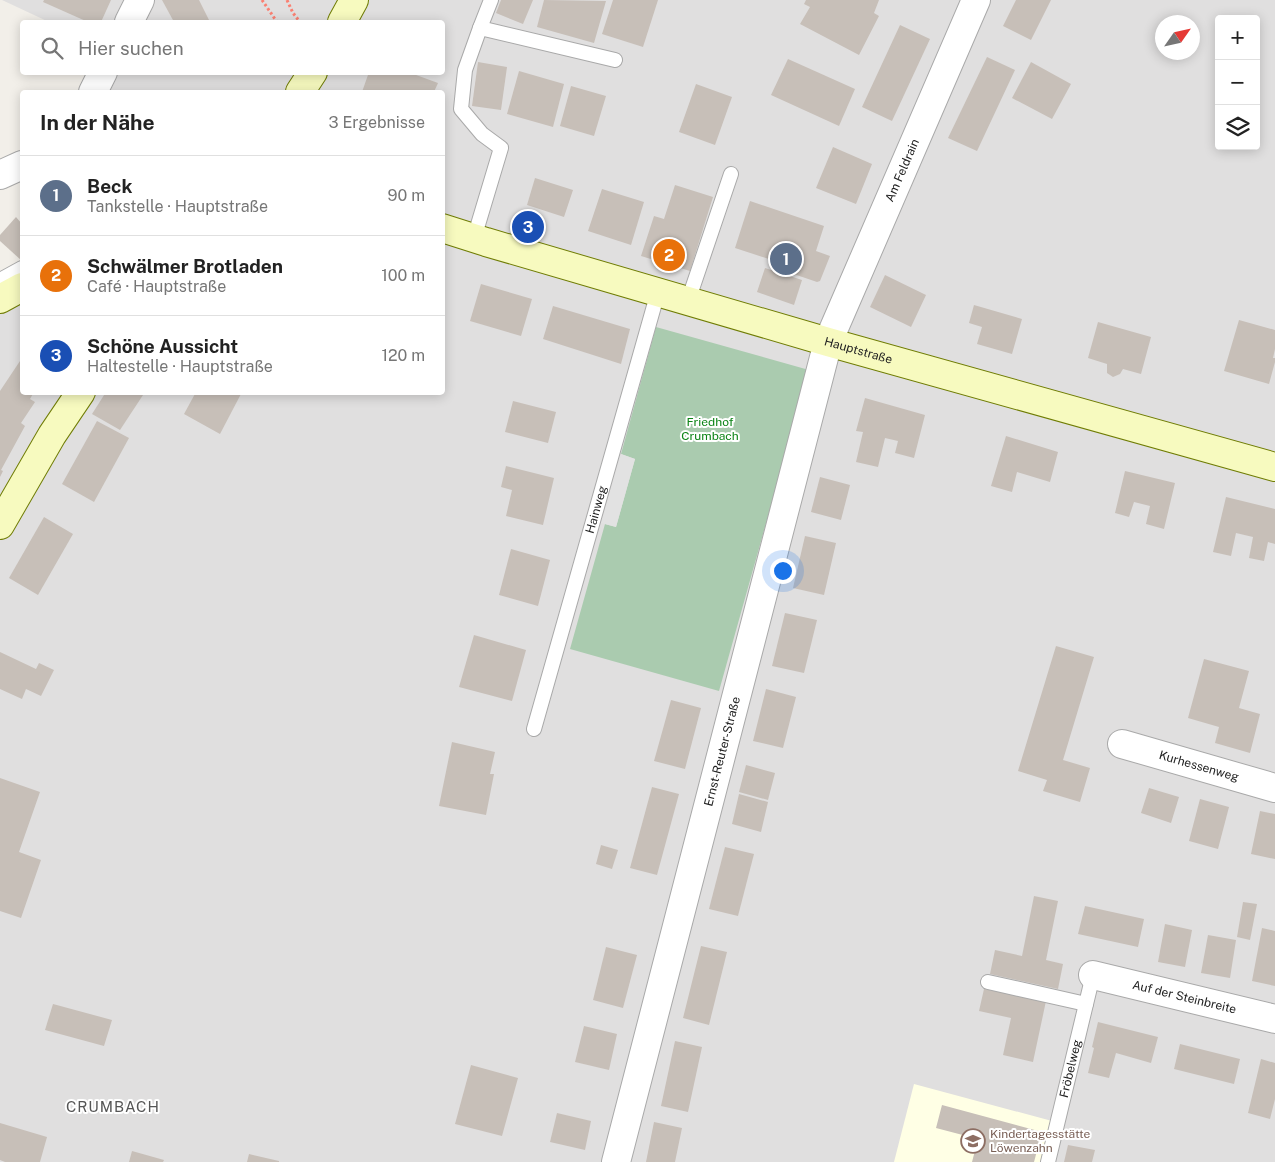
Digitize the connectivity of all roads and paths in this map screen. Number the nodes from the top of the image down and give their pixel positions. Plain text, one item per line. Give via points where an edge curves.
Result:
1 (140, 0) edge
2 (262, 0) edge
3 (287, 0) edge
4 (354, 0) edge
5 (491, 0) edge
6 (976, 0) edge
7 (130, 20) edge
8 (276, 20) edge
9 (298, 20) edge
10 (343, 20) edge
11 (480, 28) junction
12 (615, 60) dead end
13 (102, 75) edge
14 (311, 75) edge
15 (94, 90) edge
16 (301, 90) edge
17 (731, 174) dead end
18 (445, 229) edge
19 (474, 238) junction
20 (20, 269) edge
21 (0, 280) edge
22 (20, 288) edge
23 (658, 292) junction
24 (0, 299) edge
25 (688, 300) junction
26 (828, 342) junction
27 (78, 395) edge
28 (1275, 467) edge
29 (0, 525) edge
30 (534, 729) dead end
31 (1122, 744) dead end
32 (1275, 788) edge
33 (1093, 975) joint
34 (988, 982) dead end
35 (1086, 1004) junction
36 (1275, 1019) edge
37 (616, 1162) edge
38 (1048, 1162) edge

1 - 7 street
2 - 8 path
3 - 9 path
4 - 10 main road
5 - 11 lane
6 - 26 street, Am Feldrain
11 - 12 lane
11 - 19 lane via 465,70 461,109 482,134 502,148
13 - 15 street
14 - 16 main road
17 - 25 lane
18 - 19 main road, Hauptstraße
19 - 23 main road, Hauptstraße
20 - 21 lane
22 - 24 main road
23 - 25 main road, Hauptstraße
23 - 30 lane, Hainweg
25 - 26 main road, Hauptstraße
26 - 28 main road, Hauptstraße
26 - 37 street, Ernst-Reuter-Straße
27 - 29 main road
31 - 32 street, Kurhessenweg
33 - 35 lane, Fröbelweg
33 - 36 street, Auf der Steinbreite
34 - 35 lane
35 - 38 lane, Fröbelweg

